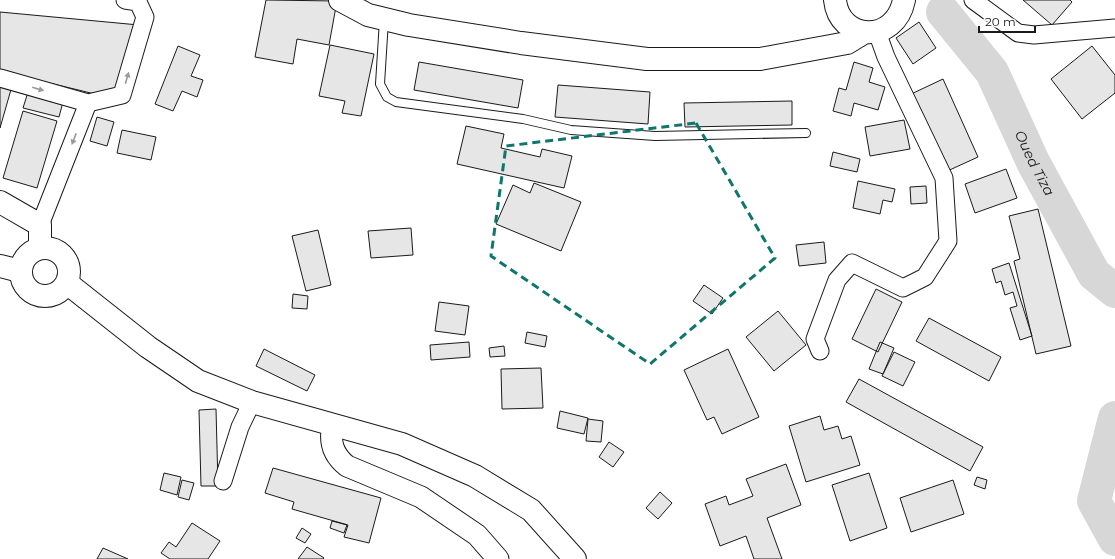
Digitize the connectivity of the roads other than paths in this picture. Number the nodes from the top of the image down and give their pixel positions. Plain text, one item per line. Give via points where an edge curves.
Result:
1 (125, 0) edge
2 (340, 0) edge
3 (973, 0) edge
4 (836, 4) edge
5 (906, 4) edge
6 (384, 20) junction
7 (1115, 28) edge
8 (871, 32) junction
9 (815, 49) junction
10 (0, 78) edge
11 (88, 103) junction
12 (806, 133) dead end
13 (0, 202) edge
14 (40, 225) junction
15 (40, 248) junction
16 (6, 270) edge
17 (67, 284) junction
18 (820, 351) dead end
19 (252, 402) junction
20 (333, 425) junction
21 (223, 481) dead end
22 (498, 559) edge
23 (575, 559) edge

11 -> 1 street via 122,95 145,17 138,2
2 - 6 main road via 368,15
3 - 7 street via 1018,33 1034,35
4 - 8 main road via 847,24 852,28
4 - 9 main road via 830,30
5 - 8 main road via 896,21 887,28
6 - 9 main road via 521,43 647,59 760,59
6 - 12 lane via 380,84 387,97 396,102 523,119 571,130 655,136
8 - 9 main road via 847,43
8 - 18 street via 886,57 944,178 948,241 925,277 903,288 852,263 836,280 815,339
10 -> 11 street
11 -> 14 street
13 - 14 main road
14 - 15 main road
15 - 16 main road via 26,256 22,263
15 - 17 main road via 53,249 64,257 69,270
16 - 17 main road via 22,280 26,288 38,296 53,296
17 - 19 main road via 148,347 198,381
19 - 20 main road
19 - 21 street via 240,427
20 - 22 street via 332,448 340,461 421,497 477,535
20 - 23 main road via 402,444 475,476 531,510

